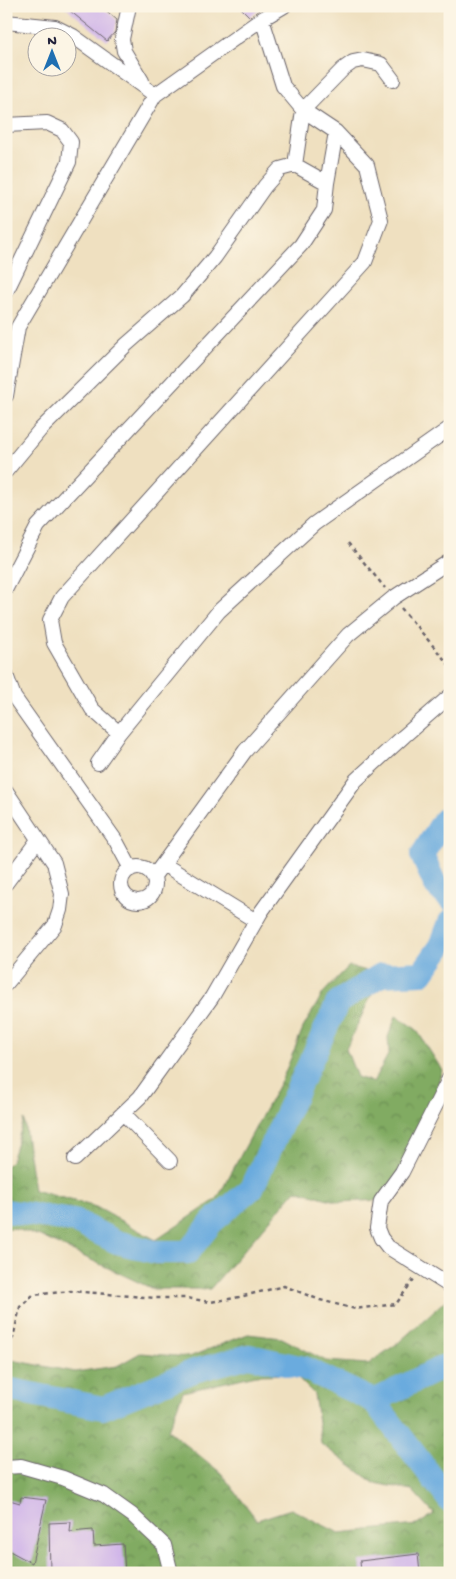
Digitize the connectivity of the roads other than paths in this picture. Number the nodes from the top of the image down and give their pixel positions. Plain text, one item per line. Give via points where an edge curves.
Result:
1 (129, 6) edge
2 (284, 6) edge
3 (262, 19) junction
4 (6, 22) edge
5 (394, 80) dead end
6 (151, 92) junction
7 (303, 110) junction
8 (6, 125) edge
9 (336, 132) junction
10 (295, 165) junction
11 (327, 183) junction
12 (6, 292) edge
13 (6, 396) edge
14 (450, 428) edge
15 (6, 471) edge
16 (450, 561) edge
17 (6, 588) edge
18 (6, 675) edge
19 (450, 696) edge
20 (119, 733) junction
21 (98, 763) dead end
22 (6, 791) edge
23 (38, 840) junction
24 (163, 864) junction
25 (131, 869) junction
26 (154, 876) junction
27 (6, 883) edge
28 (256, 921) junction
29 (6, 984) edge
30 (450, 1077) edge
31 (122, 1113) junction
32 (74, 1159) dead end
33 (170, 1161) dead end
34 (450, 1286) edge
35 (6, 1467) edge
36 (171, 1573) edge

1 - 6 street via 122,39 124,52
2 - 3 street
3 - 6 street
3 - 7 street via 283,86
4 - 6 street via 55,27 73,36
5 - 7 street via 381,64 363,60 353,62
6 - 13 street via 18,327
7 - 9 street
7 - 10 street
8 - 12 street via 47,123 62,130 71,142 69,162
9 - 11 street
9 - 20 street via 367,165 381,220 365,262 62,597 50,620 54,643 92,709
10 - 11 street
10 - 15 street via 280,169 182,296 126,345 53,417
11 - 17 street via 324,210 301,245 38,526
14 - 20 street via 314,524 219,611
16 - 24 street via 394,598 348,635 245,751
18 - 25 street via 14,697 116,841
19 - 28 street via 356,780
20 - 21 street
22 - 23 street
23 - 27 street
23 - 29 street via 54,863 62,894 60,910 55,925
24 - 26 street
24 - 28 street
25 - 26 street via 139,867
25 - 26 street via 124,874 121,883 129,898 137,901 152,893
28 - 31 street via 212,997 140,1097
30 - 34 street via 402,1172 380,1201 377,1228 388,1246
31 - 32 street
31 - 33 street
35 - 36 street via 21,1466 104,1494 164,1545

